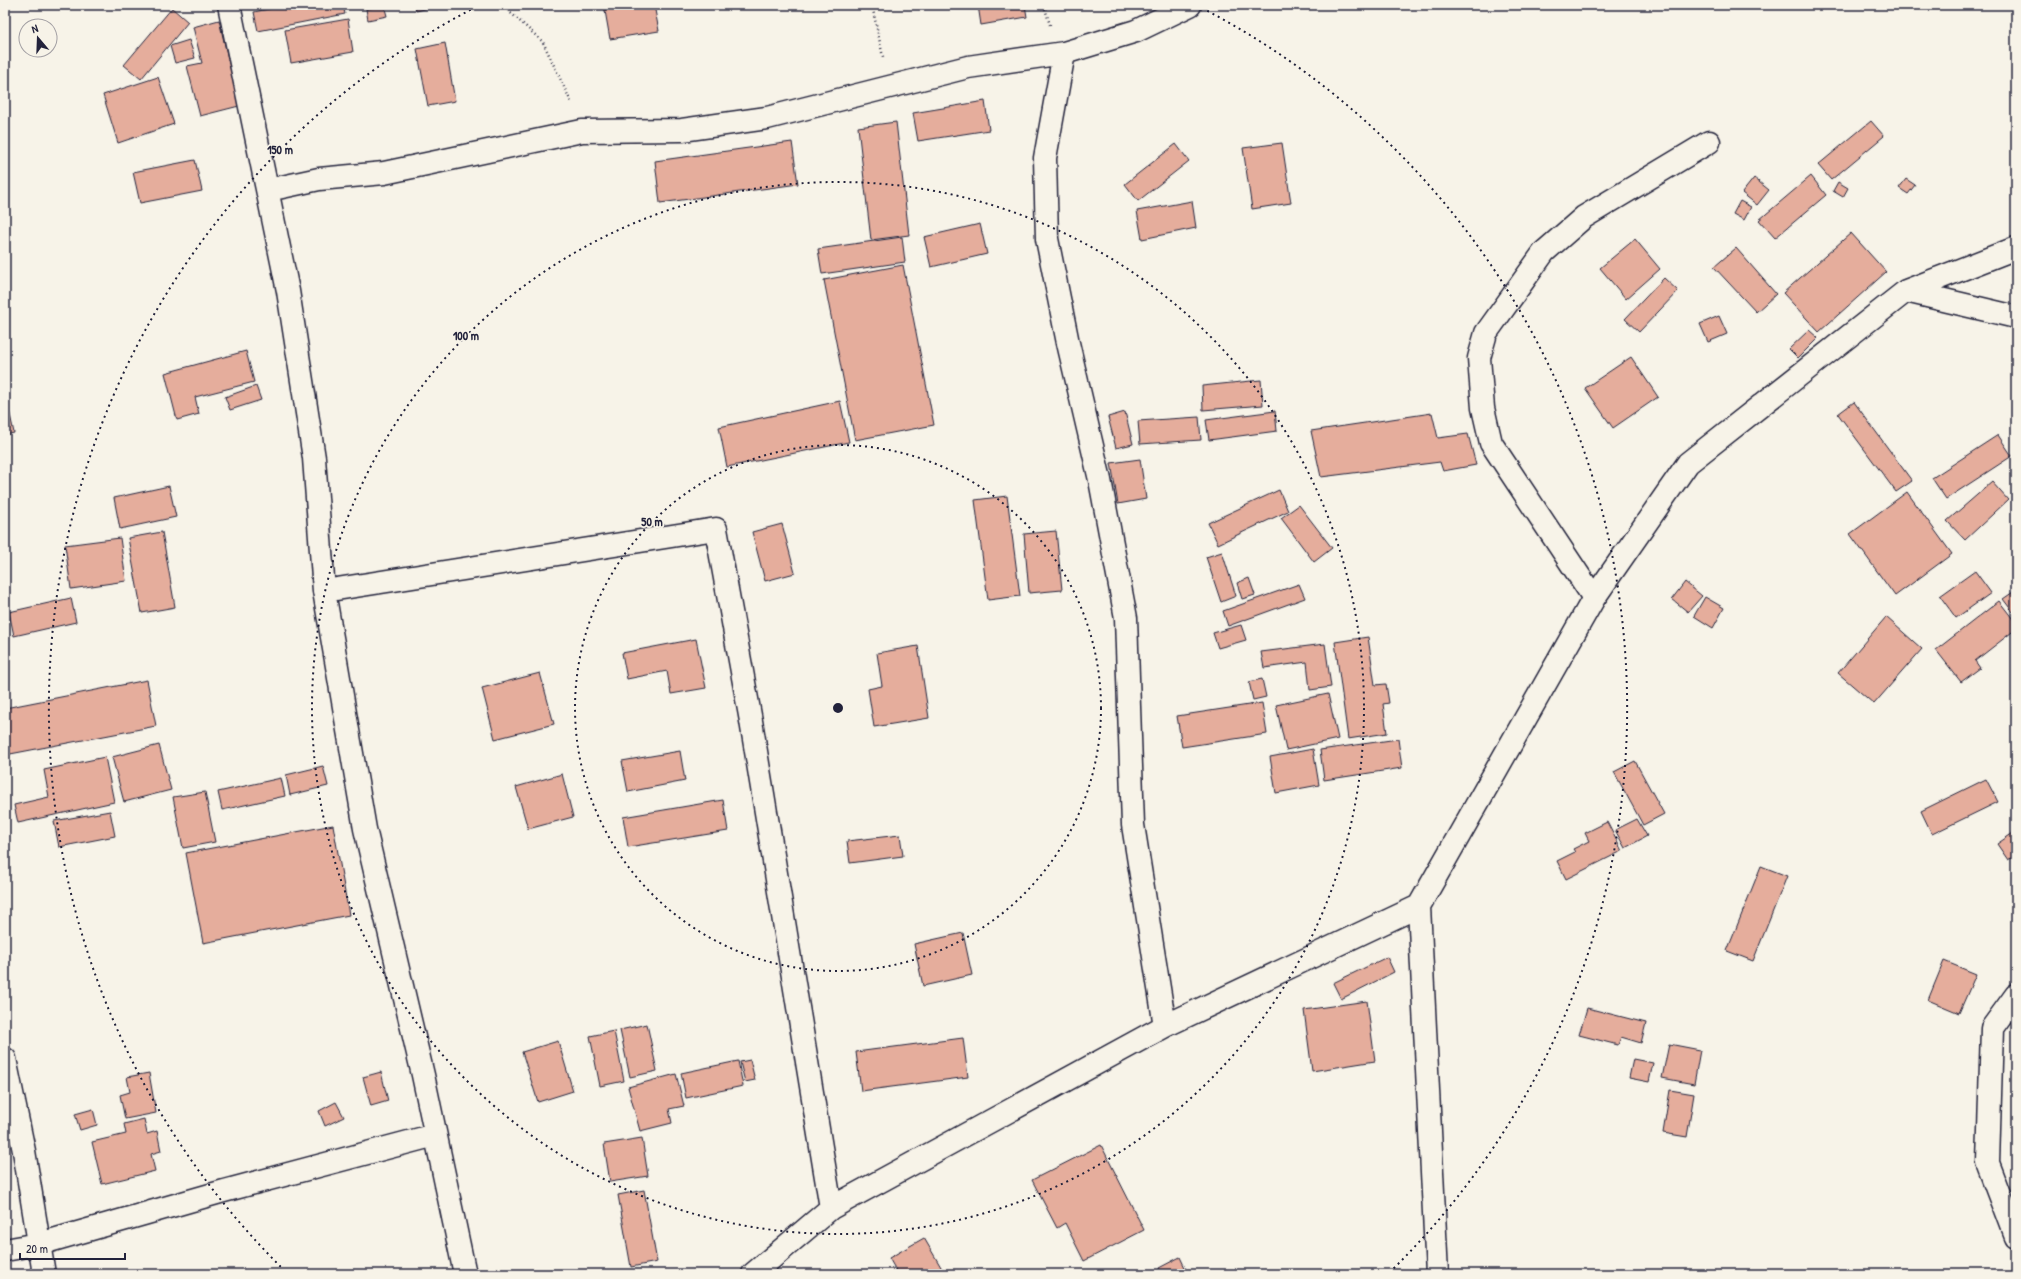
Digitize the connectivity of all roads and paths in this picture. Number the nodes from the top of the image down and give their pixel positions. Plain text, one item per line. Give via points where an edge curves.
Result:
1 (229, 5) edge
2 (502, 5) edge
3 (872, 5) edge
4 (1190, 5) edge
5 (1064, 53) junction
6 (886, 89) junction
7 (582, 131) junction
8 (1709, 142) dead end
9 (268, 190) junction
10 (2016, 248) edge
11 (1906, 291) junction
12 (2016, 317) edge
13 (324, 591) junction
14 (1594, 598) junction
15 (1419, 906) junction
16 (2016, 994) edge
17 (1166, 1026) junction
18 (5, 1059) edge
19 (434, 1135) junction
20 (831, 1208) junction
21 (2016, 1237) edge
22 (39, 1244) junction
23 (5, 1250) edge
24 (44, 1274) edge
25 (465, 1274) edge
26 (753, 1274) edge
27 (1437, 1274) edge

1 - 9 street
2 - 7 path via 543,42 571,99
3 - 6 path via 884,60
4 - 5 street via 1136,31
5 - 6 street via 968,67
5 - 17 street via 1045,158 1047,239 1100,480 1126,618 1132,826
6 - 7 street via 767,118 682,130
7 - 9 street via 384,173 319,179
8 - 14 street via 1584,217 1544,252 1486,333 1479,358 1483,408 1491,444
9 - 13 street via 288,291 314,458
10 - 11 street
11 - 12 street
11 - 14 street via 1688,463
13 - 19 street via 365,829 423,1075
13 - 20 street via 716,529 751,721
14 - 15 street
15 - 17 street
15 - 27 street
16 - 21 street via 1992,1028 1988,1162
17 - 20 street
18 - 22 street via 24,1151
19 - 22 street
19 - 25 street
20 - 26 street
22 - 23 street
22 - 24 street

